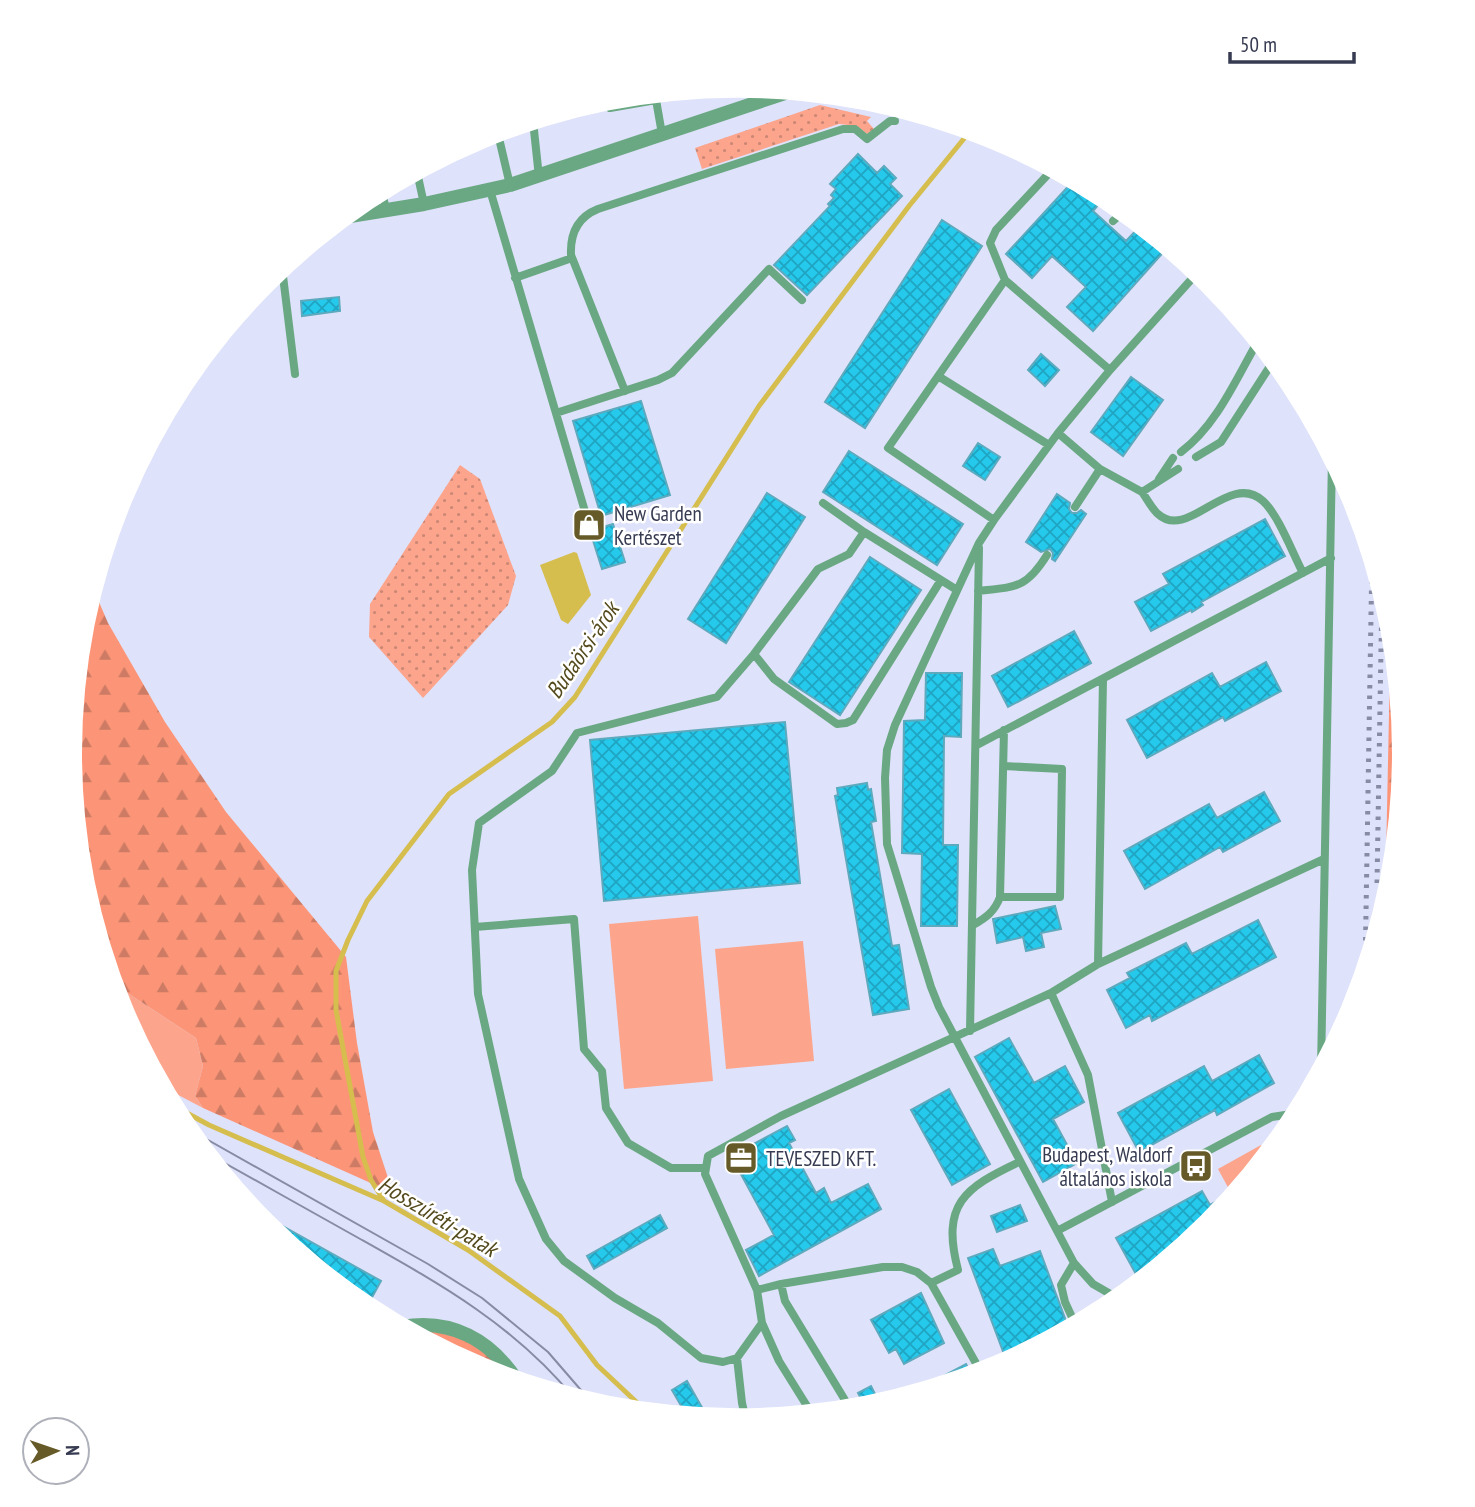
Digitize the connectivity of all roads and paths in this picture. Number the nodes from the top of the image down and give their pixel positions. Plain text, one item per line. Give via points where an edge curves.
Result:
1 (766, 99) edge
2 (656, 104) edge
3 (895, 121) dead end
4 (534, 131) edge
5 (662, 134) junction
6 (500, 143) edge
7 (1046, 176) edge
8 (539, 177) junction
9 (419, 181) edge
10 (510, 185) junction
11 (491, 190) junction
12 (384, 202) edge
13 (424, 204) junction
14 (386, 210) junction
15 (367, 213) edge
16 (1115, 219) edge
17 (1113, 221) dead end
18 (572, 258) junction
19 (515, 278) junction
20 (1005, 280) junction
21 (1191, 280) edge
22 (284, 281) edge
23 (802, 300) dead end
24 (1253, 350) edge
25 (1110, 370) junction
26 (1268, 370) edge
27 (295, 374) dead end
28 (938, 376) junction
29 (625, 391) junction
30 (556, 413) junction
31 (1058, 433) junction
32 (1201, 436) junction
33 (1049, 445) junction
34 (1210, 449) junction
35 (1181, 452) dead end
36 (1196, 457) dead end
37 (1173, 458) dead end
38 (1100, 469) junction
39 (1178, 469) dead end
40 (1332, 479) edge
41 (1157, 482) junction
42 (1142, 492) junction
43 (823, 503) dead end
44 (1075, 507) dead end
45 (994, 520) junction
46 (589, 525) dead end
47 (863, 532) junction
48 (979, 543) junction
49 (1047, 555) dead end
50 (1331, 558) junction
51 (1303, 573) junction
52 (941, 580) junction
53 (957, 590) junction
54 (978, 591) junction
55 (754, 654) junction
56 (1103, 679) junction
57 (1004, 730) junction
58 (977, 745) junction
59 (1004, 766) junction
60 (1324, 859) junction
61 (1000, 897) junction
62 (973, 925) junction
63 (475, 927) junction
64 (1098, 964) junction
65 (1051, 993) junction
66 (970, 1031) junction
67 (954, 1039) junction
68 (1321, 1050) edge
69 (1284, 1115) edge
70 (1019, 1162) junction
71 (705, 1168) junction
72 (1112, 1202) junction
73 (1058, 1231) junction
74 (1074, 1264) junction
75 (931, 1283) junction
76 (781, 1284) junction
77 (757, 1290) junction
78 (1109, 1293) edge
79 (1072, 1317) edge
80 (762, 1322) junction
81 (420, 1326) edge
82 (737, 1358) junction
83 (976, 1363) edge
84 (505, 1366) edge
85 (845, 1399) edge
86 (806, 1405) edge
87 (743, 1409) edge

1 - 5 street
2 - 5 lane
3 - 18 lane via 867,139 855,128 843,129 589,213 573,235
4 - 8 lane
5 - 8 street
6 - 10 lane
7 - 20 lane via 996,230 990,243
8 - 10 street
9 - 13 lane
10 - 11 street
11 - 13 street
11 - 19 lane
12 - 14 lane
13 - 14 street
14 - 15 street
16 - 17 lane
18 - 19 lane
18 - 29 lane
19 - 30 lane
20 - 25 lane
20 - 28 lane
21 - 25 lane
22 - 27 lane
23 - 29 lane via 769,269 672,373
24 - 32 lane
25 - 31 lane
26 - 34 lane via 1221,442
28 - 33 lane
28 - 45 lane via 888,448
29 - 30 lane
30 - 46 lane
31 - 33 lane
31 - 38 lane
32 - 34 lane
32 - 35 lane
33 - 45 lane
34 - 36 lane
37 - 41 lane
38 - 42 lane
38 - 44 lane
39 - 41 lane
40 - 50 lane
41 - 42 lane
42 - 51 lane via 1159,516 1174,521 1236,494 1260,499
43 - 47 lane
45 - 48 lane
47 - 52 lane
47 - 55 lane via 849,554 818,569
48 - 53 lane
48 - 54 lane
49 - 54 lane via 1025,582
50 - 51 lane
50 - 60 lane
51 - 56 lane
52 - 53 lane
52 - 55 lane via 853,720 846,723 837,724 774,679
53 - 67 lane via 895,725 885,778 887,844 931,987
54 - 58 lane
55 - 63 lane via 717,697 578,733 552,771 479,822 472,870
56 - 57 lane
56 - 64 lane
57 - 58 lane
57 - 59 lane
58 - 62 lane
59 - 61 lane
59 - 61 lane via 1062,769 1060,897
60 - 64 lane
60 - 68 lane
61 - 62 lane via 989,915
62 - 66 lane
63 - 71 lane via 574,919 584,1049 602,1071 607,1108 628,1143 671,1168
63 - 82 lane via 478,994 519,1179 546,1239 564,1261 701,1357 723,1362
64 - 65 lane
65 - 66 lane
65 - 72 lane via 1088,1075
66 - 67 lane
67 - 70 lane
67 - 71 lane via 781,1116 708,1156
69 - 72 lane via 1272,1116
70 - 73 lane
70 - 75 lane via 969,1191 952,1232 958,1270
71 - 77 lane
72 - 73 lane
73 - 74 lane
74 - 78 lane
74 - 79 lane via 1061,1285
75 - 76 lane via 902,1267 883,1267
75 - 83 lane
76 - 77 lane
76 - 85 lane via 785,1301
77 - 80 lane
80 - 82 lane
80 - 86 lane
81 - 84 street via 438,1325 477,1339
82 - 87 lane

